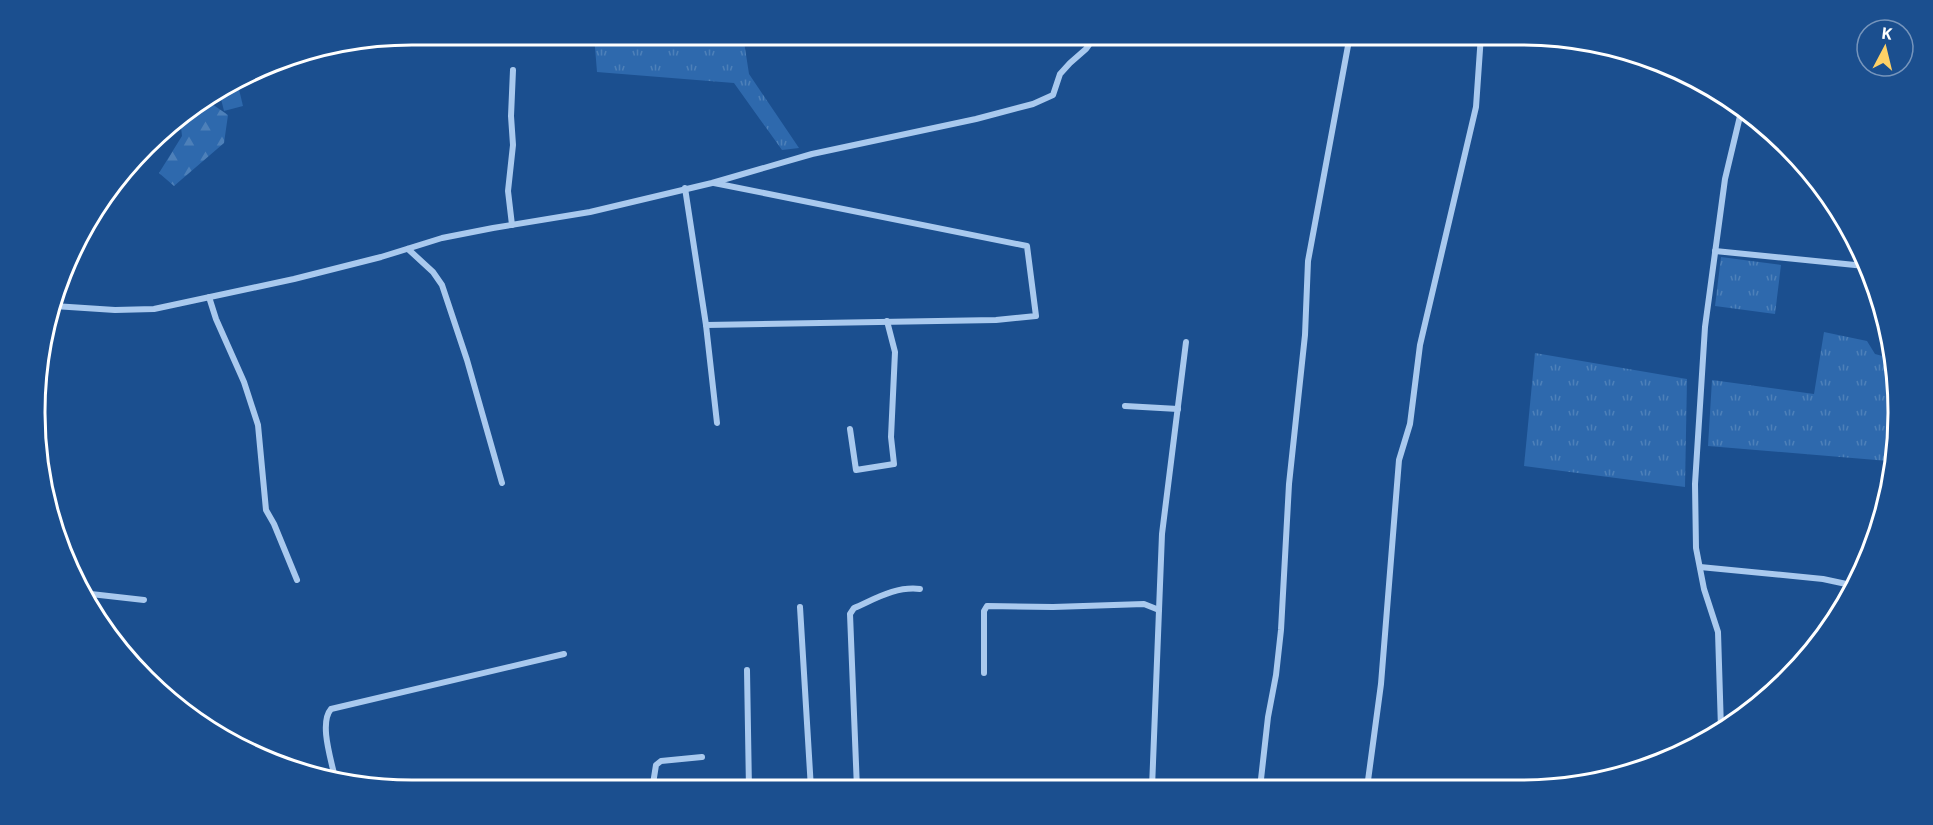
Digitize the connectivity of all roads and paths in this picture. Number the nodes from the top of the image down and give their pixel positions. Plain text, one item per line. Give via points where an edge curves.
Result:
1 (1089, 45) edge
2 (1348, 45) edge
3 (1480, 45) edge
4 (513, 70) dead end
5 (1740, 118) edge
6 (712, 183) junction
7 (685, 188) junction
8 (512, 225) junction
9 (408, 249) junction
10 (1715, 251) junction
11 (1857, 265) edge
12 (209, 297) junction
13 (61, 306) edge
14 (887, 321) junction
15 (706, 326) junction
16 (1186, 342) dead end
17 (1125, 406) dead end
18 (1178, 409) junction
19 (717, 423) dead end
20 (850, 429) dead end
21 (502, 483) dead end
22 (1700, 567) junction
23 (297, 580) dead end
24 (1845, 584) edge
25 (920, 589) dead end
26 (93, 594) edge
27 (144, 600) dead end
28 (800, 607) dead end
29 (1159, 610) junction
30 (564, 654) dead end
31 (747, 670) dead end
32 (984, 673) dead end
33 (1721, 721) edge
34 (702, 757) dead end
35 (334, 771) edge
36 (653, 780) edge
37 (749, 780) edge
38 (810, 780) edge
39 (857, 780) edge
40 (1152, 780) edge
41 (1261, 780) edge
42 (1368, 780) edge

1 - 6 street via 1060,74 1053,95 1033,104 812,154
2 - 41 street via 1308,261 1281,630
3 - 42 street via 1476,107 1420,345 1410,424 1399,460 1381,684
4 - 8 street via 513,145 508,191
5 - 10 street via 1725,179
6 - 7 street
6 - 14 street via 1027,246 1036,316
7 - 8 street via 590,212
7 - 15 street
8 - 9 street via 442,238
9 - 12 street
9 - 21 street via 442,285
10 - 11 street
10 - 22 street via 1705,327 1695,484
12 - 13 street via 154,309
12 - 23 street via 258,425 266,510
14 - 15 street
14 - 20 street via 895,352 891,437 894,464 856,470
15 - 19 street
16 - 18 street
17 - 18 street
18 - 29 street via 1162,534
22 - 24 street
22 - 33 street via 1718,632
25 - 39 street via 895,590 854,608 850,614
26 - 27 street
28 - 38 street
29 - 32 street via 1144,604 987,606 983,619
29 - 40 street
30 - 35 street via 331,709 325,724
31 - 37 street
34 - 36 street via 661,761 656,765

